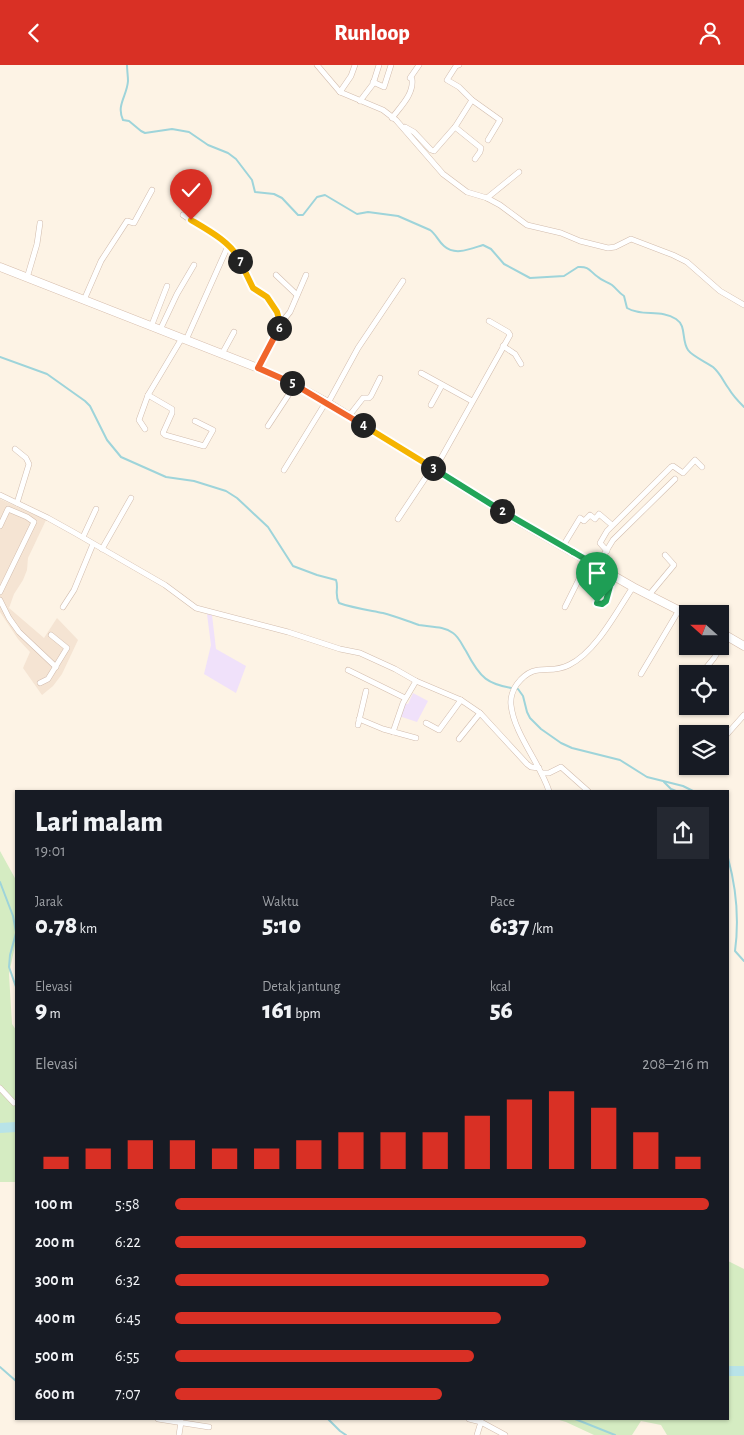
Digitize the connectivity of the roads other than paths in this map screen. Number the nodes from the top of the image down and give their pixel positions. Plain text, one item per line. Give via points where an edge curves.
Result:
1 (355, 65) edge
2 (379, 65) edge
3 (391, 65) edge
4 (419, 65) edge
5 (459, 65) edge
6 (321, 66) edge
7 (373, 82) junction
8 (340, 92) junction
9 (472, 100) junction
10 (360, 101) junction
11 (392, 118) junction
12 (402, 126) junction
13 (455, 127) junction
14 (488, 140) dead end
15 (475, 159) dead end
16 (519, 172) dead end
17 (152, 190) dead end
18 (487, 198) junction
19 (183, 215) dead end
20 (40, 223) dead end
21 (228, 246) junction
22 (194, 265) dead end
23 (0, 267) edge
24 (276, 275) dead end
25 (306, 275) dead end
26 (27, 279) junction
27 (403, 281) dead end
28 (167, 286) dead end
29 (297, 295) junction
30 (84, 300) junction
31 (744, 305) edge
32 (489, 321) dead end
33 (280, 323) junction
34 (151, 327) junction
35 (160, 330) junction
36 (234, 332) dead end
37 (184, 339) junction
38 (503, 346) junction
39 (222, 354) junction
40 (521, 364) dead end
41 (258, 368) junction
42 (422, 373) dead end
43 (380, 378) dead end
44 (295, 385) junction
45 (442, 385) junction
46 (148, 395) junction
47 (472, 401) junction
48 (327, 403) junction
49 (431, 405) dead end
50 (349, 416) junction
51 (194, 421) dead end
52 (268, 426) dead end
53 (145, 429) dead end
54 (15, 449) dead end
55 (702, 467) dead end
56 (433, 468) junction
57 (284, 470) dead end
58 (675, 479) dead end
59 (0, 495) edge
60 (131, 498) dead end
61 (17, 503) junction
62 (96, 509) dead end
63 (398, 519) dead end
64 (612, 525) junction
65 (0, 527) edge
66 (83, 537) junction
67 (93, 544) junction
68 (563, 546) junction
69 (102, 549) junction
70 (607, 551) junction
71 (665, 555) dead end
72 (588, 561) junction
73 (597, 566) junction
74 (613, 575) junction
75 (633, 587) junction
76 (0, 592) edge
77 (649, 595) junction
78 (0, 600) edge
79 (597, 603) dead end
80 (63, 607) dead end
81 (565, 607) dead end
82 (678, 610) joint
83 (51, 635) dead end
84 (729, 638) edge
85 (744, 646) edge
86 (716, 655) edge
87 (708, 665) edge
88 (56, 667) junction
89 (348, 670) dead end
90 (641, 674) dead end
91 (416, 681) junction
92 (40, 683) dead end
93 (366, 691) dead end
94 (405, 698) junction
95 (461, 700) junction
96 (480, 713) junction
97 (744, 715) edge
98 (359, 719) junction
99 (426, 723) dead end
100 (358, 725) dead end
101 (393, 732) junction
102 (729, 732) edge
103 (416, 738) dead end
104 (459, 739) dead end
105 (540, 771) junction
106 (549, 790) edge
107 (587, 790) edge
108 (0, 1087) edge
109 (14, 1103) dead end
110 (166, 1420) edge
111 (473, 1420) edge
112 (181, 1422) junction
113 (481, 1422) junction
114 (209, 1427) dead end
115 (179, 1435) edge
116 (477, 1435) edge
117 (505, 1435) edge

1 - 8 street
2 - 7 street
3 - 7 street via 384,87
4 - 11 street via 410,78 413,84 408,98
5 - 9 street via 446,80
6 - 8 street
7 - 10 street
8 - 10 street
9 - 13 street
9 - 14 street via 500,120
10 - 11 street
11 - 12 street
12 - 13 street via 414,132 434,151
12 - 18 street via 443,174 467,192
13 - 15 street via 482,148
16 - 18 street
17 - 30 street via 134,223 127,221 101,261
18 - 31 street via 527,225 540,229 608,248 631,239 673,255
19 - 21 street
20 - 26 street
21 - 33 street via 237,254 253,288 267,297
21 - 37 street
22 - 35 street
23 - 26 main road
24 - 29 street
25 - 29 street
26 - 30 main road
27 - 48 street via 358,348
28 - 34 street
29 - 33 street via 290,312
30 - 34 main road
32 - 38 street via 510,333
33 - 41 street
34 - 35 main road
35 - 37 main road
36 - 39 street
37 - 39 main road
37 - 46 street
38 - 40 street via 515,354
38 - 47 street
39 - 41 main road
41 - 44 main road
42 - 45 street
43 - 50 street via 371,396 362,398
44 - 48 main road
44 - 52 street
45 - 47 street
45 - 49 street
46 - 51 street via 172,409 165,435 204,446 213,430
46 - 53 street via 138,420
47 - 56 street
48 - 50 main road
48 - 57 street
50 - 56 main road
54 - 61 street via 29,465
55 - 64 street via 695,460 683,473 671,467
56 - 63 street
56 - 68 main road
58 - 70 street
59 - 61 street
60 - 69 street
61 - 66 street
62 - 66 street
64 - 68 street via 599,514 595,519 590,515 584,521 580,519
64 - 70 street via 600,543
65 - 76 street via 8,509 34,522
66 - 67 street
67 - 69 street
67 - 80 street via 74,590
68 - 72 main road
69 - 91 street via 165,585 196,608 360,653
70 - 73 street
71 - 77 street via 674,565
72 - 73 main road
72 - 81 street
73 - 74 main road
74 - 75 main road
74 - 79 street via 606,601
75 - 77 main road
75 - 105 street via 607,626 578,660 566,667 533,670 514,688 511,706 516,724
77 - 82 main road
78 - 88 street via 18,632
82 - 90 street
83 - 88 street via 67,648
84 - 85 main road
86 - 87 street
88 - 92 street via 48,679
89 - 94 street
91 - 94 street
91 - 95 street
93 - 98 street
94 - 101 street
95 - 96 street
95 - 99 street via 439,730
96 - 104 street
96 - 105 street via 527,764
97 - 102 street
98 - 100 street
98 - 101 street
101 - 103 street
105 - 106 street
105 - 107 street via 549,773 562,767
108 - 109 street
110 - 112 street
111 - 113 street
112 - 114 street
112 - 115 street
113 - 116 street
113 - 117 street

